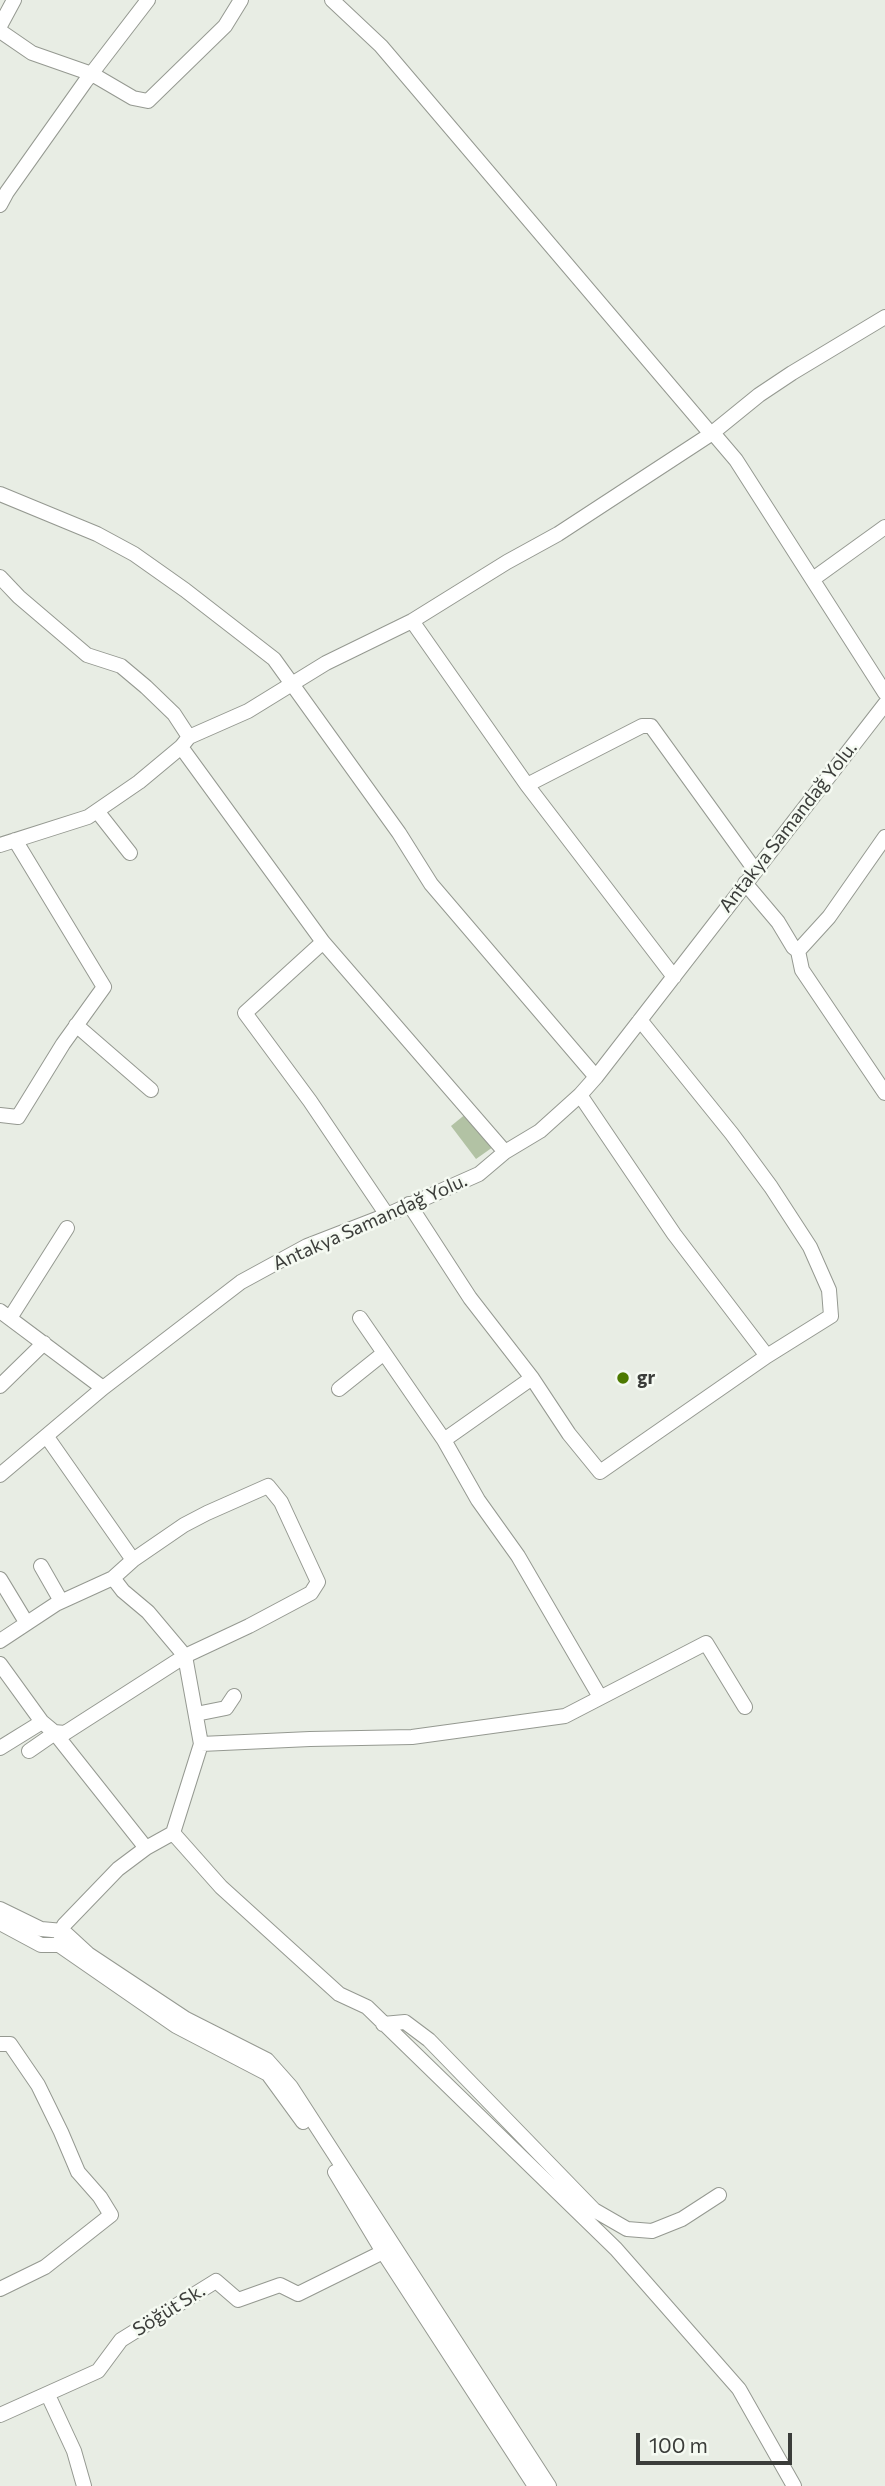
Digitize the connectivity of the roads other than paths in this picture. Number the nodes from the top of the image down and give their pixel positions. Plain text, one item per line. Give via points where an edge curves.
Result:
1 (14, 0) edge
2 (148, 0) edge
3 (241, 0) edge
4 (332, 0) edge
5 (0, 28) edge
6 (92, 74) junction
7 (0, 205) edge
8 (885, 317) edge
9 (712, 434) junction
10 (0, 494) edge
11 (885, 527) edge
12 (0, 577) edge
13 (813, 579) junction
14 (412, 621) junction
15 (291, 684) junction
16 (885, 693) edge
17 (885, 704) edge
18 (185, 742) junction
19 (527, 785) junction
20 (97, 811) junction
21 (885, 836) edge
22 (15, 840) junction
23 (0, 845) edge
24 (130, 853) dead end
25 (755, 870) junction
26 (745, 883) junction
27 (323, 942) junction
28 (798, 951) junction
29 (674, 977) junction
30 (640, 1020) junction
31 (76, 1026) junction
32 (596, 1077) junction
33 (151, 1090) dead end
34 (885, 1093) edge
35 (580, 1095) junction
36 (0, 1115) edge
37 (505, 1152) junction
38 (409, 1204) junction
39 (387, 1215) junction
40 (67, 1228) dead end
41 (5, 1315) edge
42 (360, 1318) dead end
43 (44, 1343) junction
44 (384, 1353) junction
45 (766, 1356) junction
46 (532, 1378) junction
47 (0, 1386) edge
48 (103, 1388) junction
49 (339, 1389) dead end
50 (47, 1437) junction
51 (444, 1440) junction
52 (0, 1475) edge
53 (133, 1560) junction
54 (41, 1566) dead end
55 (113, 1578) junction
56 (0, 1579) edge
57 (61, 1601) junction
58 (26, 1622) junction
59 (0, 1642) edge
60 (185, 1656) junction
61 (0, 1664) edge
62 (234, 1696) dead end
63 (600, 1697) junction
64 (745, 1707) dead end
65 (196, 1714) junction
66 (41, 1722) junction
67 (55, 1732) junction
68 (201, 1744) junction
69 (0, 1748) edge
70 (29, 1751) dead end
71 (173, 1833) junction
72 (146, 1848) junction
73 (0, 1909) edge
74 (0, 1923) edge
75 (61, 1938) junction
76 (383, 2024) junction
77 (0, 2044) edge
78 (719, 2195) dead end
79 (383, 2252) junction
80 (0, 2289) edge
81 (48, 2395) junction
82 (0, 2415) edge
83 (84, 2486) edge
84 (535, 2486) edge
85 (550, 2486) edge
86 (794, 2486) edge

1 - 5 street
2 - 6 street
3 - 6 street via 225,26 148,101
4 - 9 street via 381,46
5 - 6 street via 33,52
6 - 7 street
8 - 9 street via 792,373
9 - 13 street via 736,460
9 - 14 street
10 - 15 street via 134,554 274,659
11 - 13 street
12 - 18 street via 87,655 121,666 146,687 174,714
13 - 16 street
14 - 15 street
14 - 19 street
15 - 18 street
15 - 32 street via 431,884
17 - 25 street, Antakya Samandağ Yolu.
18 - 20 street
18 - 27 street
19 - 25 street via 642,726 651,726
19 - 29 street
20 - 22 street
20 - 24 street
21 - 28 street via 829,917
22 - 23 street
22 - 31 street via 104,987
25 - 26 street, Antakya Samandağ Yolu.
26 - 28 street
26 - 29 street, Antakya Samandağ Yolu.
27 - 37 street
27 - 39 street via 245,1013
28 - 34 street via 802,970
29 - 30 street, Antakya Samandağ Yolu.
30 - 32 street, Antakya Samandağ Yolu.
30 - 45 street via 771,1187 810,1247 829,1290 831,1316
31 - 33 street
31 - 36 street via 18,1116
32 - 35 street, Antakya Samandağ Yolu.
35 - 37 street, Antakya Samandağ Yolu. via 540,1131
35 - 45 street via 674,1234
37 - 38 street, Antakya Samandağ Yolu. via 479,1174
38 - 39 street, Antakya Samandağ Yolu.
38 - 46 street via 470,1298
39 - 48 street, Antakya Samandağ Yolu. via 307,1246 241,1282
40 - 41 street
41 - 43 street
42 - 44 street
43 - 47 street
43 - 48 street
44 - 49 street
44 - 51 street
45 - 46 street via 600,1472
46 - 51 street
48 - 50 street, Antakya Samandağ Yolu.
50 - 52 street, Antakya Samandağ Yolu.
50 - 53 street
51 - 63 street
53 - 55 street
53 - 60 street via 184,1525 268,1486 281,1502 318,1583 311,1593
54 - 57 street
55 - 57 street
55 - 60 street
56 - 58 street
57 - 58 street
58 - 59 street
60 - 65 street
60 - 67 street via 65,1732
61 - 66 street
62 - 65 street via 226,1708
63 - 64 street via 706,1643
63 - 68 street via 565,1716 412,1737
65 - 68 street
66 - 67 street
66 - 69 street
67 - 70 street
67 - 72 street
68 - 71 street
71 - 72 street
71 - 76 street via 221,1887 339,1994 367,2007
72 - 75 street via 64,1926
73 - 75 street
74 - 75 street via 41,1945
75 - 79 street via 176,2026 268,2074 310,2130
75 - 85 street via 186,2019 267,2060 291,2087
76 - 78 street via 405,2022 429,2040 594,2210 627,2229 652,2231 682,2219
76 - 86 street via 616,2249 739,2389
77 - 80 street via 9,2044 38,2085 78,2172 111,2215 45,2267
79 - 81 street, Söğüt Sk. via 299,2294 280,2285 238,2300 216,2281 121,2340 98,2371
79 - 84 street
81 - 82 street, Söğüt Sk.
81 - 83 street via 74,2451

